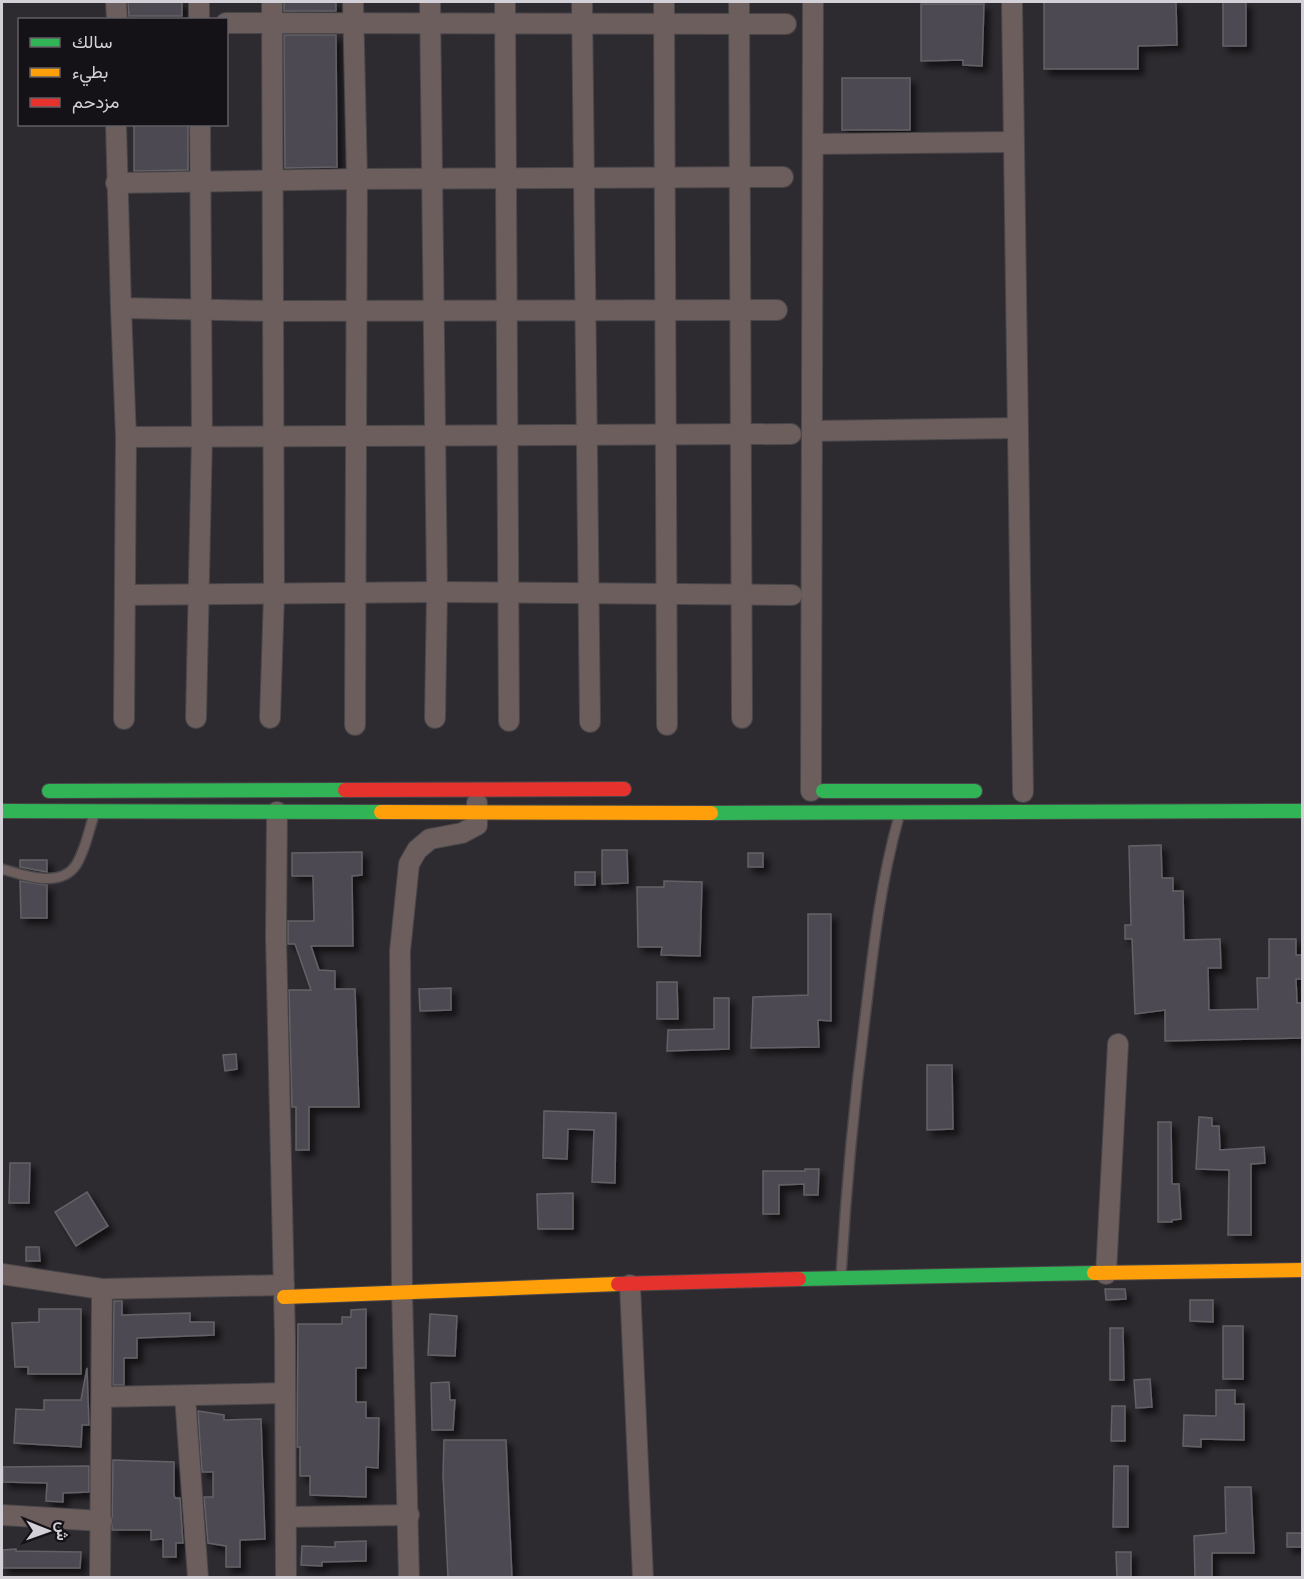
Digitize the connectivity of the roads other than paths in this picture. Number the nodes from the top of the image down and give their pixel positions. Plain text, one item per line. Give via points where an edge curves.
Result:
1 (116, 2) edge
2 (199, 2) edge
3 (272, 2) edge
4 (353, 2) edge
5 (430, 2) edge
6 (505, 2) edge
7 (582, 2) edge
8 (664, 2) edge
9 (739, 2) edge
10 (813, 2) edge
11 (1012, 2) edge
12 (117, 18) edge
13 (199, 18) edge
14 (353, 22) junction
15 (430, 22) junction
16 (228, 23) edge
17 (504, 23) junction
18 (582, 23) junction
19 (664, 23) junction
20 (740, 23) junction
21 (272, 24) junction
22 (786, 24) dead end
23 (116, 126) edge
24 (200, 126) edge
25 (1014, 142) junction
26 (813, 144) junction
27 (740, 177) junction
28 (783, 177) dead end
29 (433, 178) junction
30 (507, 178) junction
31 (584, 178) junction
32 (664, 178) junction
33 (357, 179) junction
34 (271, 181) junction
35 (200, 182) junction
36 (116, 183) junction
37 (121, 308) junction
38 (355, 309) junction
39 (433, 309) junction
40 (506, 309) junction
41 (587, 309) junction
42 (664, 309) junction
43 (202, 310) junction
44 (738, 310) junction
45 (777, 310) dead end
46 (273, 311) junction
47 (1018, 428) junction
48 (812, 431) junction
49 (664, 433) junction
50 (743, 433) junction
51 (586, 434) junction
52 (791, 434) dead end
53 (273, 435) junction
54 (202, 436) junction
55 (357, 436) junction
56 (434, 436) junction
57 (508, 436) junction
58 (126, 437) junction
59 (200, 592) junction
60 (437, 592) junction
61 (590, 592) junction
62 (667, 593) junction
63 (355, 594) junction
64 (508, 594) junction
65 (741, 594) junction
66 (125, 595) junction
67 (274, 595) junction
68 (792, 595) dead end
69 (124, 718) dead end
70 (196, 718) dead end
71 (270, 718) dead end
72 (435, 718) dead end
73 (742, 718) dead end
74 (509, 721) dead end
75 (590, 722) dead end
76 (355, 725) dead end
77 (667, 725) dead end
78 (477, 788) junction
79 (644, 789) dead end
80 (805, 790) joint
81 (34, 791) dead end
82 (988, 792) dead end
83 (1023, 792) dead end
84 (2, 811) edge
85 (478, 811) junction
86 (1302, 811) edge
87 (277, 812) junction
88 (95, 813) junction
89 (899, 814) junction
90 (2, 869) edge
91 (1118, 1044) dead end
92 (1302, 1270) edge
93 (2, 1274) edge
94 (1106, 1274) junction
95 (841, 1279) junction
96 (630, 1285) junction
97 (102, 1289) junction
98 (284, 1291) junction
99 (402, 1291) junction
100 (285, 1393) junction
101 (185, 1395) junction
102 (102, 1397) junction
103 (2, 1515) edge
104 (409, 1515) junction
105 (286, 1517) junction
106 (102, 1521) junction
107 (100, 1578) edge
108 (198, 1578) edge
109 (286, 1578) edge
110 (409, 1578) edge
111 (643, 1578) edge

1 - 12 street
2 - 13 street
3 - 21 street
4 - 14 street
5 - 15 street
6 - 17 street
7 - 18 street
8 - 19 street
9 - 20 street
10 - 26 street
11 - 25 street
14 - 15 street
14 - 21 street
14 - 33 street
15 - 17 street
15 - 29 street
16 - 21 street
17 - 18 street
17 - 30 street
18 - 19 street
18 - 31 street
19 - 20 street
19 - 32 street
20 - 22 street
20 - 27 street
21 - 34 street
23 - 36 street
24 - 35 street
25 - 26 street
25 - 47 street
26 - 48 street
27 - 28 street
27 - 32 street
27 - 44 street
29 - 30 street
29 - 33 street
29 - 39 street
30 - 31 street
30 - 40 street
31 - 32 street
31 - 41 street
32 - 42 street
33 - 34 street
33 - 38 street
34 - 35 street
34 - 46 street
35 - 36 street
35 - 43 street
36 - 37 street
37 - 43 street
37 - 58 street
38 - 39 street
38 - 46 street
38 - 55 street
39 - 40 street
39 - 56 street
40 - 41 street
40 - 57 street
41 - 42 street
41 - 51 street
42 - 44 street
42 - 49 street
43 - 46 street
43 - 54 street
44 - 45 street
44 - 50 street
46 - 53 street
47 - 48 street
47 - 83 street
48 - 80 street
49 - 50 street
49 - 51 street
49 - 62 street
50 - 52 street
50 - 65 street
51 - 57 street
51 - 61 street
53 - 54 street
53 - 55 street
53 - 67 street
54 - 58 street
54 - 59 street
55 - 56 street
55 - 63 street
56 - 57 street
56 - 60 street
57 - 64 street
58 - 66 street
59 - 66 street
59 - 67 street
59 - 70 street
60 - 63 street
60 - 64 street
60 - 72 street
61 - 62 street
61 - 64 street
61 - 75 street
62 - 65 street
62 - 77 street
63 - 67 street
63 - 76 street
64 - 74 street
65 - 68 street
65 - 73 street
66 - 69 street
67 - 71 street
78 - 79 main road
78 - 81 main road
78 - 85 street
80 - 82 main road
84 - 88 main road
85 - 87 main road
85 - 89 main road
85 - 99 street via 477,825 472,829 430,839 409,864 400,951
86 - 89 main road
87 - 88 main road
87 - 98 street via 277,1022
88 - 90 lane via 76,865 63,876 38,879
89 - 95 lane via 884,873 868,995 847,1165
91 - 94 street
92 - 94 main road
93 - 97 street
94 - 95 main road
95 - 96 main road
96 - 99 main road
96 - 111 street
97 - 98 street
97 - 102 street
98 - 99 main road
98 - 100 street
99 - 104 street
100 - 101 street
100 - 105 street
101 - 102 street
101 - 108 street
102 - 106 street
103 - 106 street
104 - 105 street
104 - 110 street
105 - 109 street
106 - 107 street

